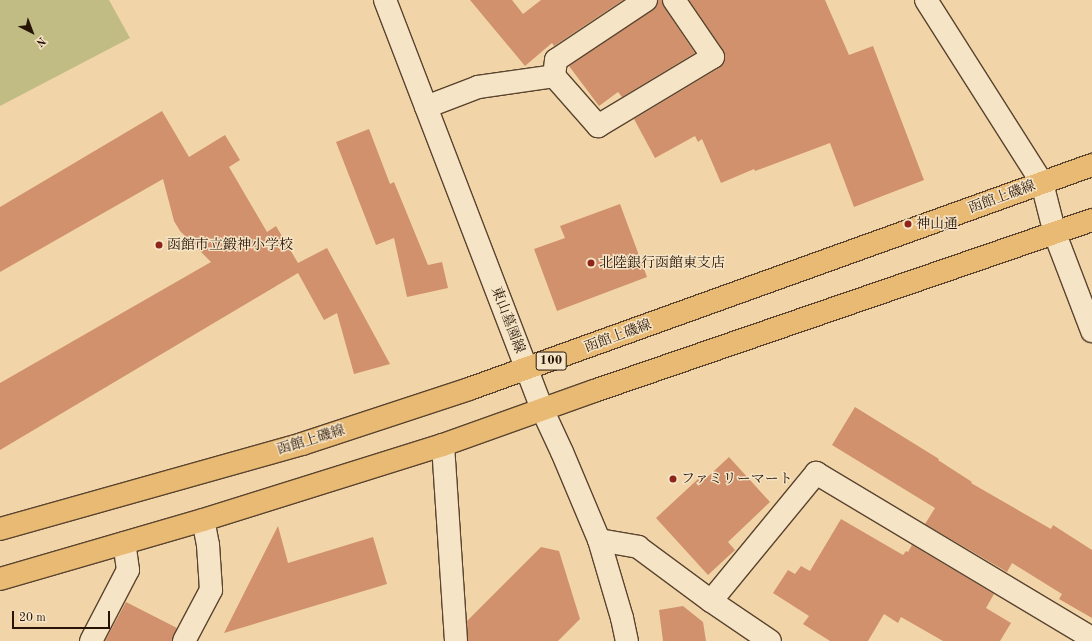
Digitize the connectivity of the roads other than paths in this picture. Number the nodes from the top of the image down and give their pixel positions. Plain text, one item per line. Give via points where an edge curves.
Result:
1 (385, 0) edge
2 (646, 0) edge
3 (674, 0) edge
4 (926, 0) edge
5 (554, 76) junction
6 (426, 107) junction
7 (1092, 165) edge
8 (1042, 183) junction
9 (1092, 220) edge
10 (1055, 234) junction
11 (1092, 331) edge
12 (527, 369) junction
13 (542, 409) junction
14 (443, 445) junction
15 (203, 520) junction
16 (0, 529) edge
17 (599, 540) junction
18 (124, 543) junction
19 (0, 579) edge
20 (711, 602) junction
21 (1092, 638) edge
22 (92, 641) edge
23 (184, 641) edge
24 (456, 641) edge
25 (627, 641) edge
26 (770, 641) edge

1 - 6 street, 東山墓園線
2 - 5 street via 556,60
3 - 5 street via 713,57 598,126
4 - 8 street
5 - 6 street via 478,87
6 - 12 street, 東山墓園線
7 - 8 main road, 函館上磯線 / 100
8 - 10 street
8 - 12 main road, 函館上磯線 / 100
9 - 10 main road
10 - 11 street
10 - 13 main road
12 - 13 street, 東山墓園線
12 - 16 main road, 函館上磯線 / 100 via 302,444
13 - 14 main road
13 - 17 street, 東山墓園線
14 - 15 main road
14 - 24 street
15 - 18 main road
15 - 23 street via 208,545 211,590
17 - 20 street via 638,547
17 - 25 street, 東山墓園線
18 - 19 main road
18 - 22 street via 128,570
20 - 21 street via 816,473
20 - 26 street

